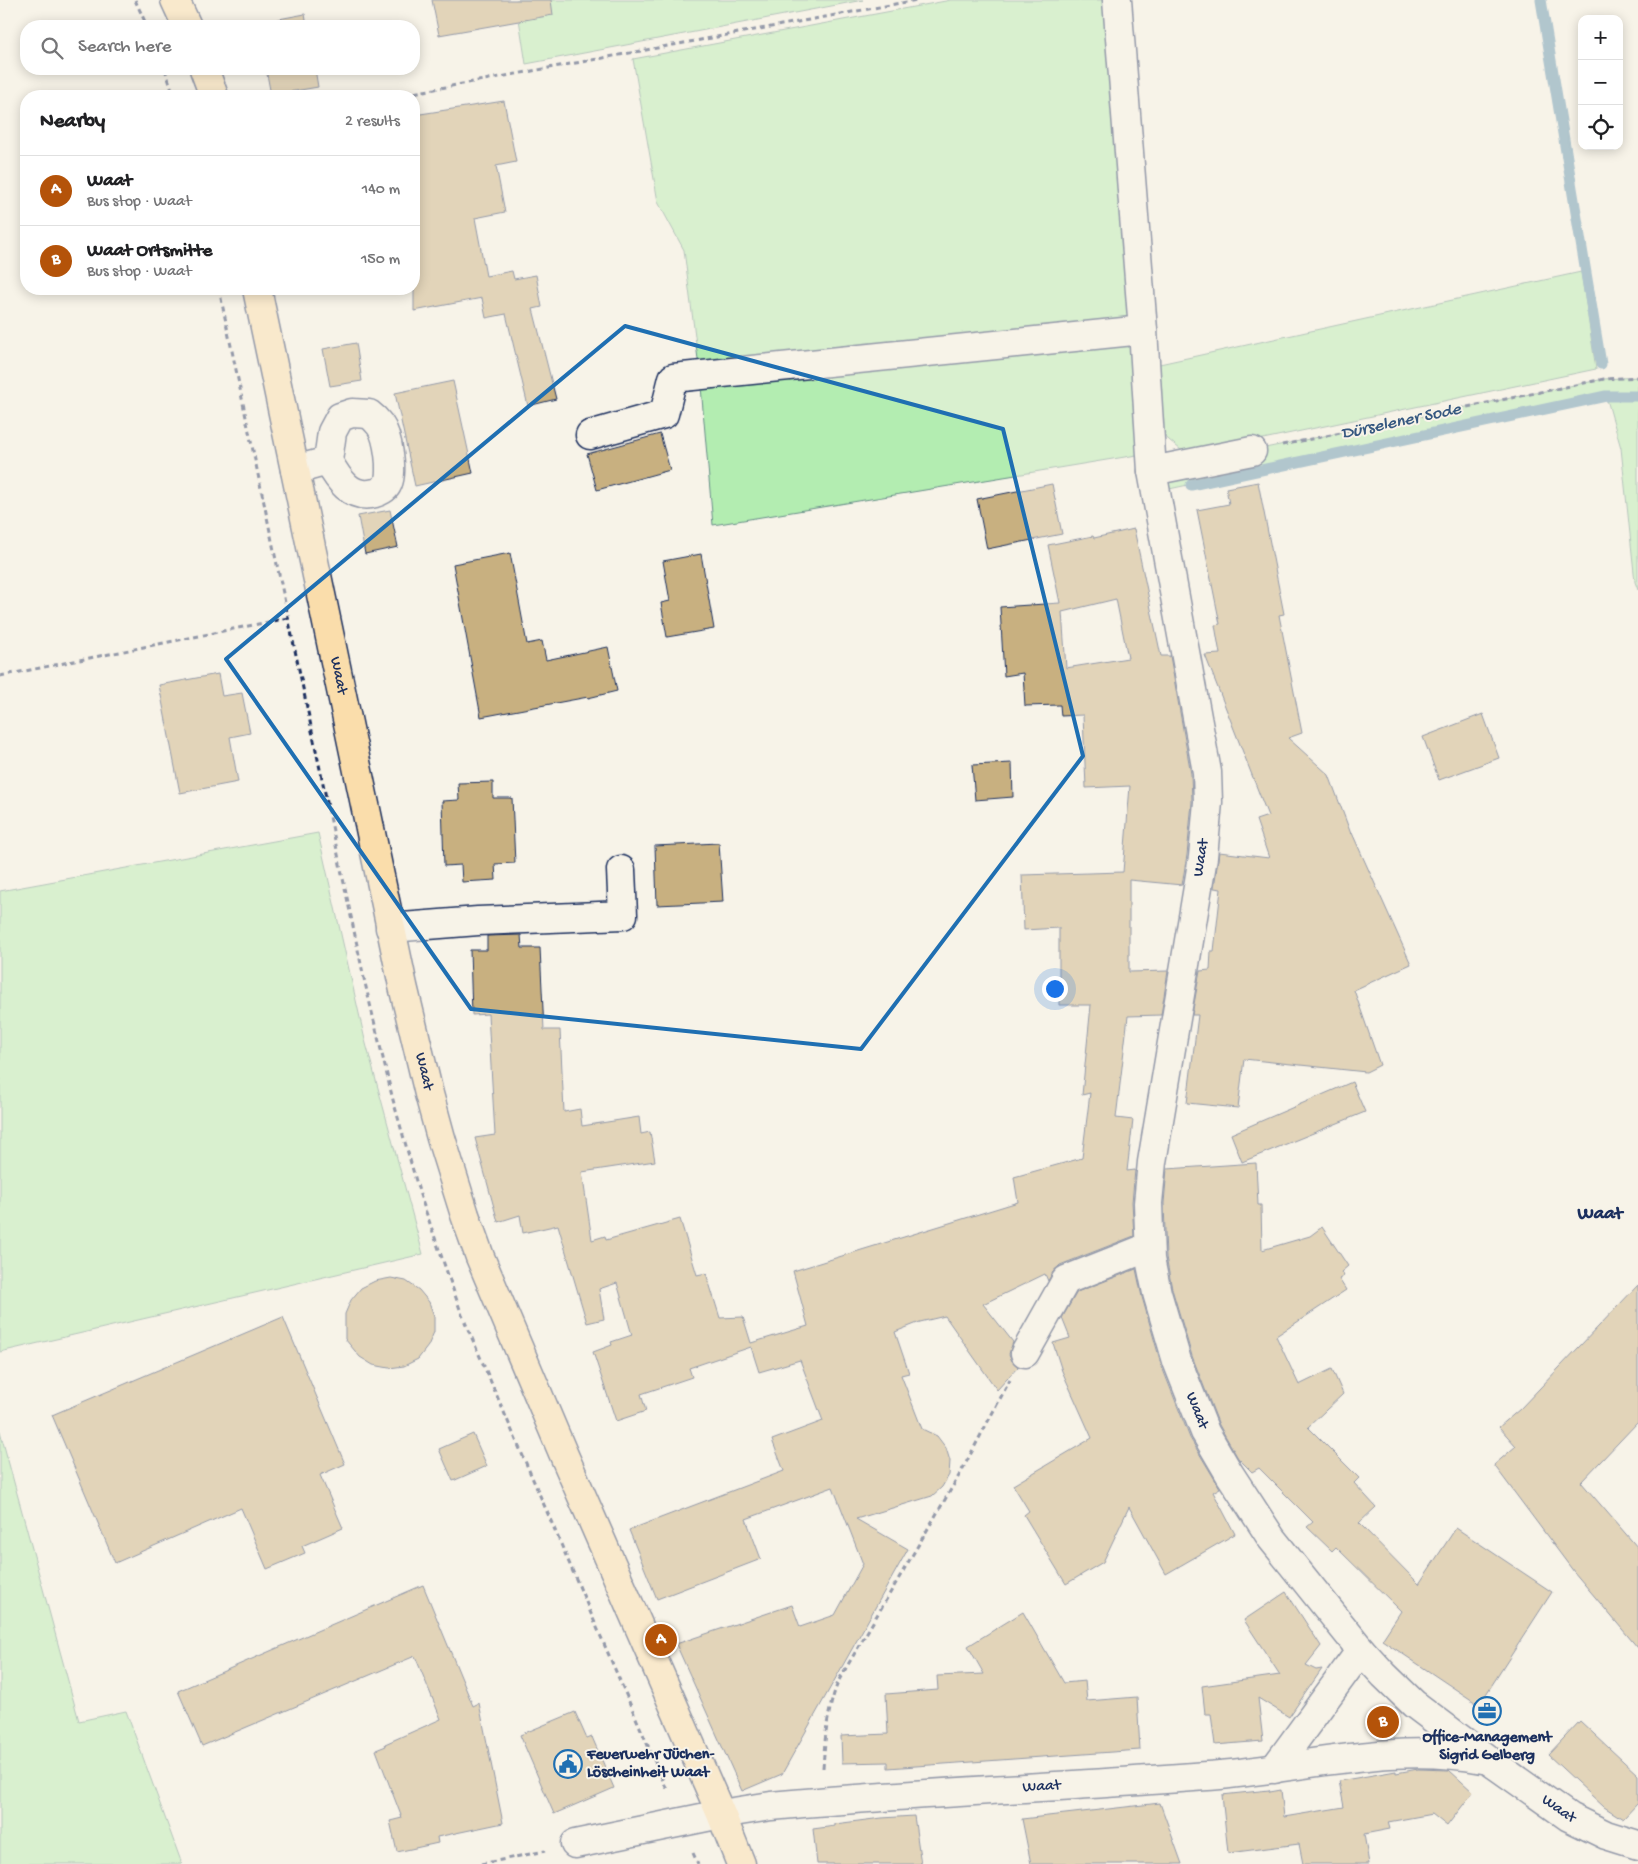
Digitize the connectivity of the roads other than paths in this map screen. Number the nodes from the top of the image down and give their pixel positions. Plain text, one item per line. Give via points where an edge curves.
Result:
1 (175, 0) edge
2 (1117, 0) edge
3 (184, 20) edge
4 (206, 75) edge
5 (212, 90) edge
6 (258, 295) edge
7 (1143, 330) junction
8 (590, 435) dead end
9 (1252, 451) road end
10 (328, 461) dead end
11 (295, 470) junction
12 (1152, 471) junction
13 (621, 870) dead end
14 (390, 928) junction
15 (1149, 1247) junction
16 (1025, 1352) road end
17 (1362, 1650) junction
18 (1487, 1759) junction
19 (1274, 1769) junction
20 (721, 1814) junction
21 (575, 1844) road end
22 (1638, 1845) edge
23 (740, 1864) edge

1 - 3 main road
2 - 7 street, Waat
4 - 5 main road
6 - 11 main road, Waat
7 - 8 street via 673,378 664,414
7 - 12 street, Waat
9 - 12 street
10 - 11 street
11 - 14 main road, Waat
12 - 15 street, Waat via 1202,741 1208,802 1203,857 1152,1162 1148,1203
13 - 14 street via 623,915
14 - 20 main road, Waat via 429,1094 452,1177 480,1257
15 - 16 street via 1066,1280
15 - 17 street, Waat via 1167,1328 1205,1432 1272,1539
17 - 18 street, Waat via 1414,1704
17 - 19 street
18 - 19 street, Waat via 1461,1754 1409,1752
18 - 22 street, Waat via 1569,1816 1606,1835
19 - 20 street, Waat via 820,1801
20 - 21 street, Waat
20 - 23 main road, Waat

